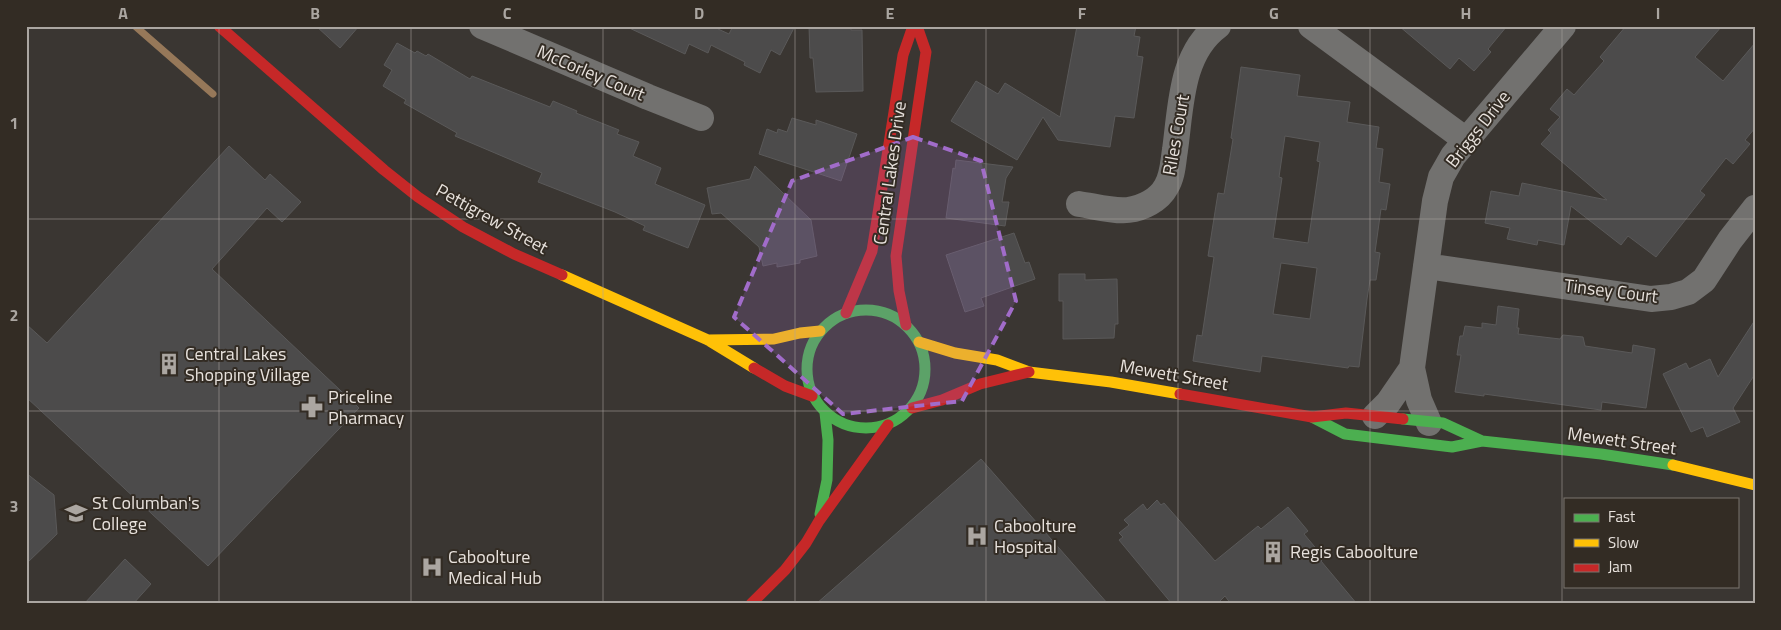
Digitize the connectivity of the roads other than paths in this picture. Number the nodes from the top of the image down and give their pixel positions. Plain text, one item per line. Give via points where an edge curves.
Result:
1 (218, 26) edge
2 (482, 26) edge
3 (915, 26) edge
4 (1218, 26) edge
5 (1311, 26) edge
6 (1563, 26) edge
7 (701, 118) dead end
8 (1466, 140) junction
9 (1079, 204) dead end
10 (1755, 208) edge
11 (1426, 266) junction
12 (846, 313) junction
13 (906, 325) junction
14 (820, 331) junction
15 (708, 340) junction
16 (919, 342) junction
17 (1412, 368) junction
18 (1029, 372) junction
19 (812, 396) junction
20 (912, 408) junction
21 (825, 413) junction
22 (1375, 416) junction
23 (1312, 417) junction
24 (1429, 423) junction
25 (888, 425) junction
26 (1482, 441) junction
27 (1755, 485) edge
28 (819, 521) junction
29 (751, 604) edge

1 - 15 main road, Pettigrew Street via 384,170 463,227 514,254
2 - 7 street, McCorley Court
3 - 12 main road, Central Lakes Drive via 903,56 872,251
3 - 13 main road, Central Lakes Drive via 926,52 896,256 899,299
4 - 9 street, Riles Court via 1198,46 1191,60 1172,173 1166,188 1142,208 1126,211
5 - 8 street
6 - 8 street, Briggs Drive
8 - 11 street, Briggs Drive via 1441,177
10 - 11 street, Tinsey Court via 1704,280 1688,292 1671,298 1651,299
11 - 17 street, Briggs Drive
12 - 13 main road via 878,311
12 - 14 main road
13 - 16 main road
14 - 15 main road, Pettigrew Street via 774,339
14 - 19 main road via 807,362 807,380
15 - 19 main road, Pettigrew Street via 785,386
16 - 18 main road, Mewett Street via 997,360
16 - 20 main road via 925,358 926,375
17 - 22 street, Briggs Drive
17 - 24 street, Briggs Drive
18 - 20 main road, Mewett Street via 980,384
18 - 23 main road, Mewett Street via 1111,382
19 - 21 main road
20 - 25 main road
21 - 25 main road via 838,423 854,428 872,429
21 - 28 main road via 827,480
22 - 23 main road, Mewett Street via 1346,413
22 - 24 main road, Mewett Street
23 - 26 main road, Mewett Street via 1345,434 1452,446
24 - 26 main road, Mewett Street via 1452,427
25 - 28 main road
26 - 27 main road, Mewett Street via 1671,465
28 - 29 main road via 785,570

